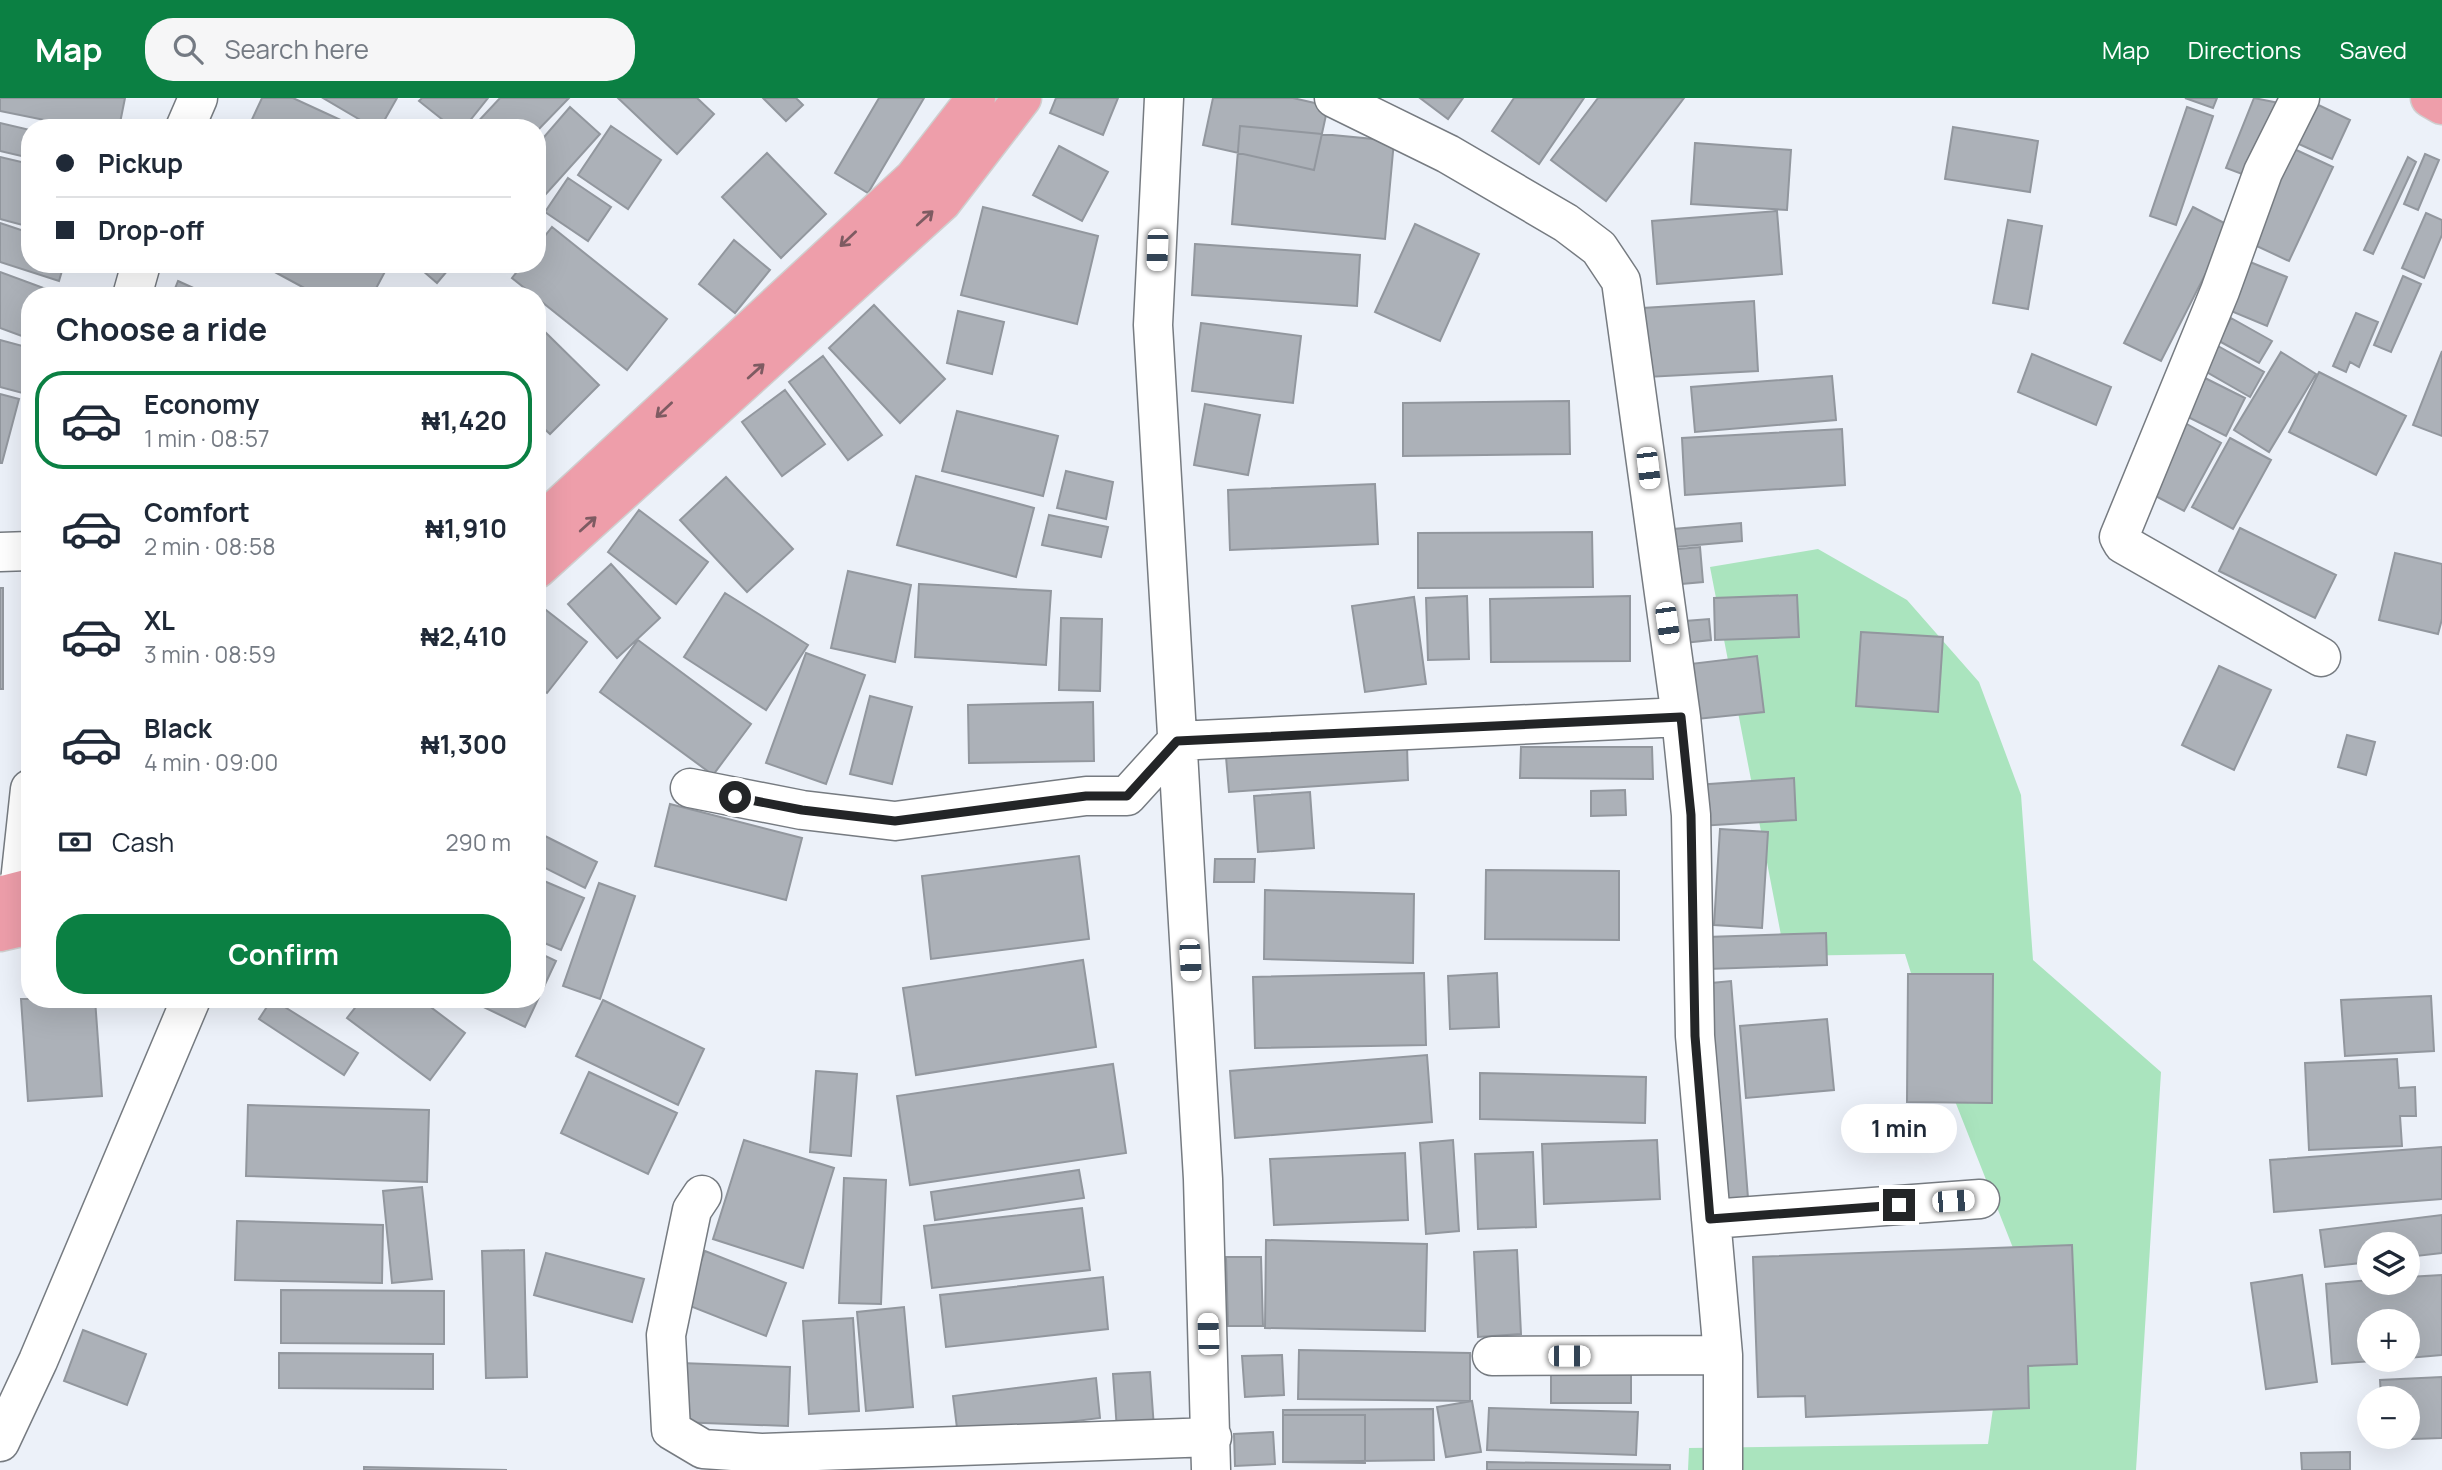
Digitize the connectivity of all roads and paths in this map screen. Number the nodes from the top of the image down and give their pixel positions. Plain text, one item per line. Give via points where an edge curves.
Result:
1 (198, 98) edge
2 (976, 98) edge
3 (1022, 98) edge
4 (1164, 98) edge
5 (1334, 98) edge
6 (2300, 98) edge
7 (2430, 98) edge
8 (2442, 105) edge
9 (189, 119) edge
10 (546, 519) edge
11 (21, 551) edge
12 (0, 552) edge
13 (546, 561) edge
14 (2321, 657) dead end
15 (1681, 717) junction
16 (1177, 741) junction
17 (690, 788) dead end
18 (20, 900) edge
19 (0, 932) edge
20 (187, 1008) edge
21 (702, 1195) dead end
22 (1980, 1199) dead end
23 (1710, 1219) junction
24 (1723, 1355) junction
25 (1492, 1356) dead end
26 (0, 1442) edge
27 (1212, 1454) edge
28 (761, 1461) edge
29 (1723, 1470) edge

1 - 9 street
2 -> 10 main road via 914,178
13 -> 3 main road via 942,202
4 - 16 street via 1153,325
5 - 15 street via 1448,155 1566,223 1599,248 1621,281
6 - 14 street via 2263,172 2220,291 2119,537 2123,544
7 - 8 main road
11 - 12 street
15 - 16 street
15 - 23 street via 1691,815 1695,1036
16 - 17 street via 1127,796 1086,796 895,821 802,810
16 - 27 street via 1203,1179
18 - 19 main road
20 - 26 street
21 - 28 street via 692,1210 666,1335 671,1430 703,1450
22 - 23 street
23 - 24 street
24 - 25 street
24 - 29 street
27 - 28 street

